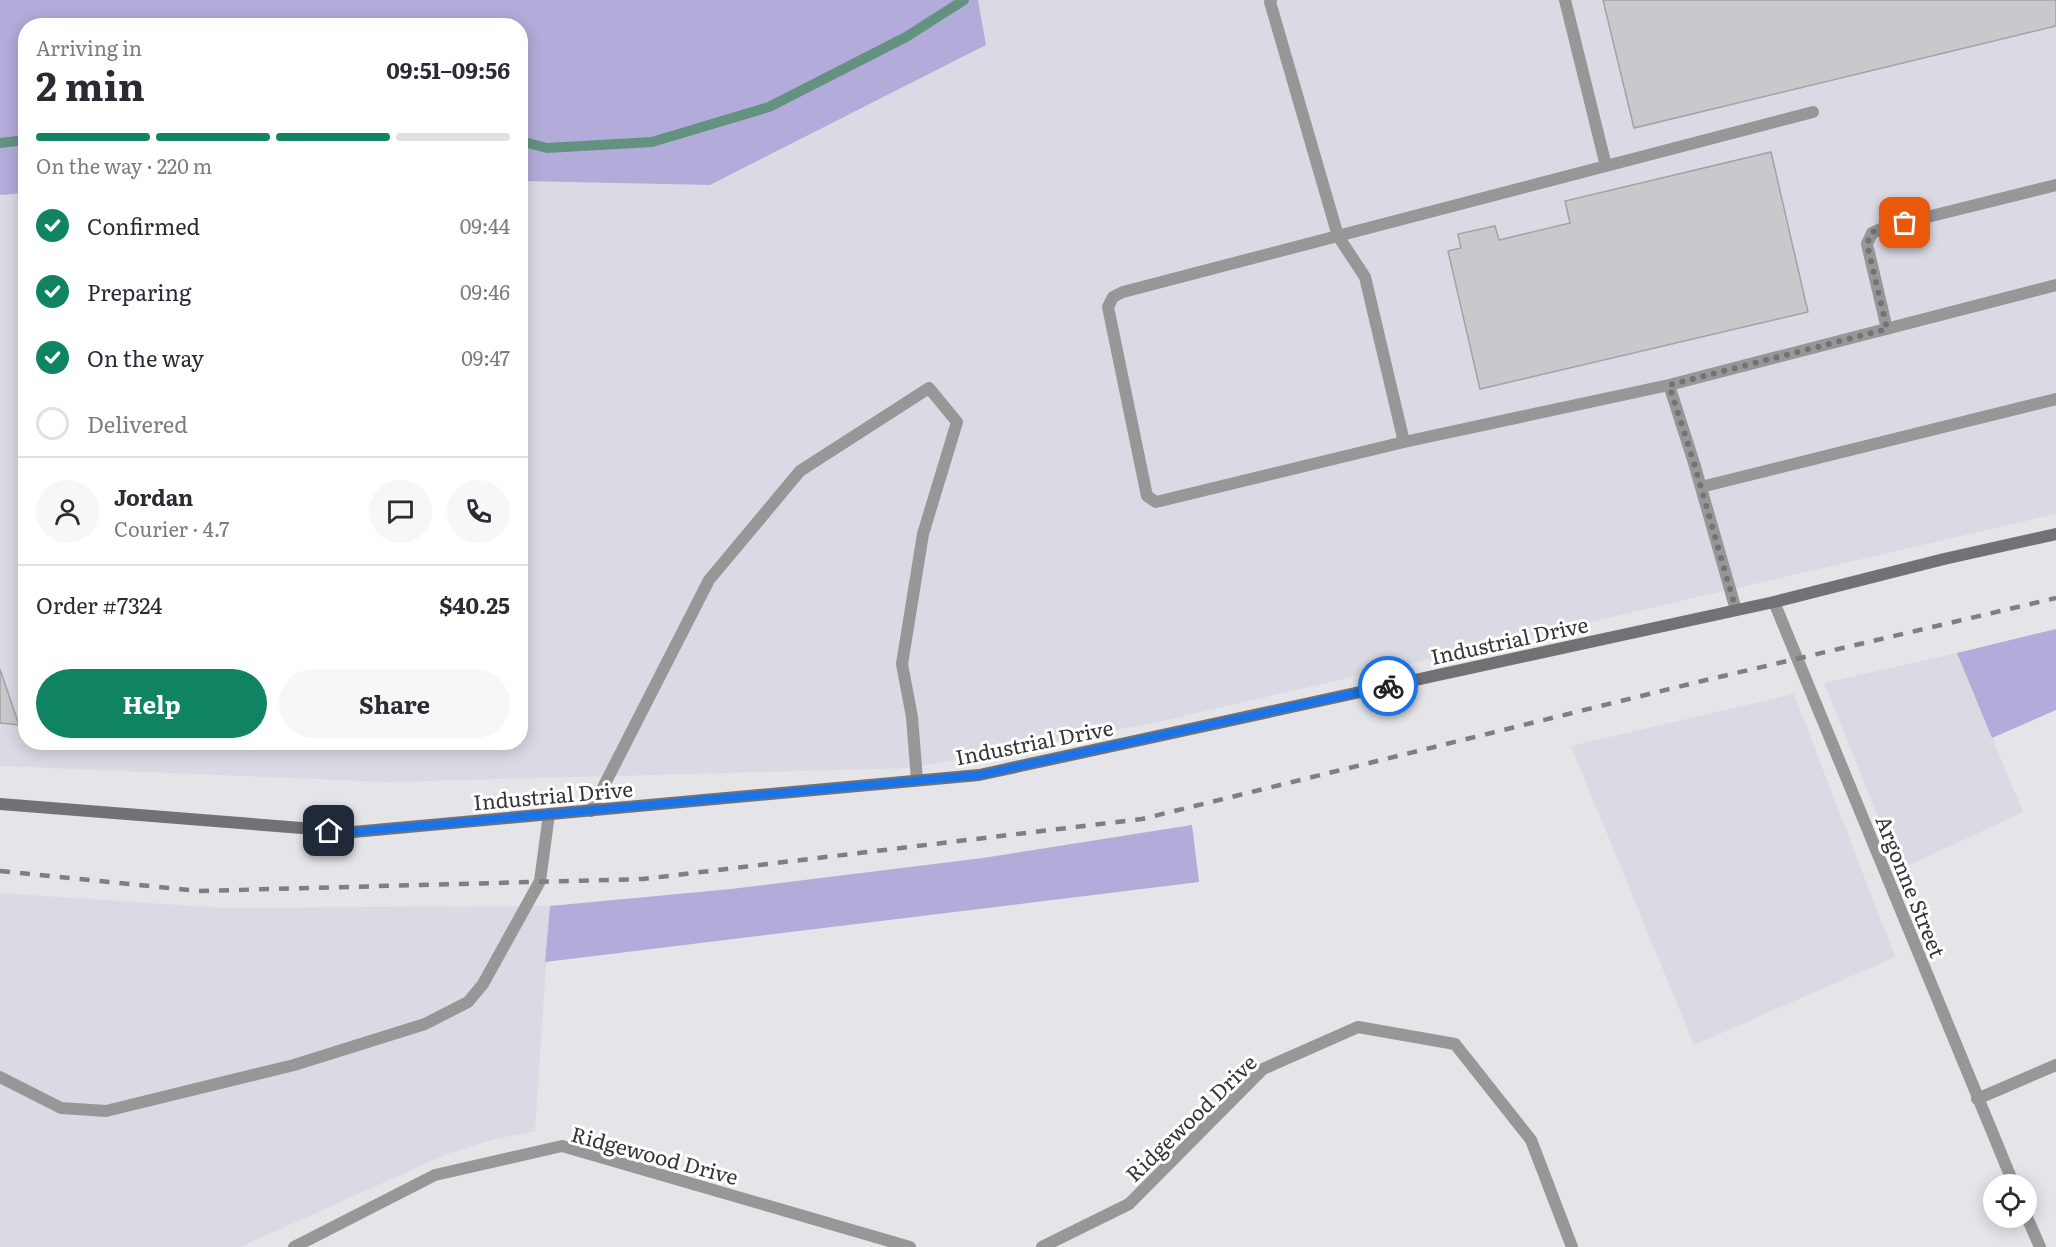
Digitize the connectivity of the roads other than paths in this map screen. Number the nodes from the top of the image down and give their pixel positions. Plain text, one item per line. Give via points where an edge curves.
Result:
1 (1271, 0) edge
2 (1565, 0) edge
3 (1813, 112) dead end
4 (1606, 166) junction
5 (2056, 185) edge
6 (1338, 236) junction
7 (2056, 285) edge
8 (1887, 329) junction
9 (1669, 385) junction
10 (2056, 399) edge
11 (1404, 442) junction
12 (1701, 487) junction
13 (2056, 534) edge
14 (1774, 602) junction
15 (1736, 610) junction
16 (917, 780) junction
17 (0, 804) edge
18 (591, 811) junction
19 (549, 814) junction
20 (2056, 1065) edge
21 (0, 1077) edge
22 (1977, 1099) junction
23 (2009, 1174) edge
24 (2032, 1228) edge
25 (294, 1247) edge
26 (910, 1247) edge
27 (1042, 1247) edge
28 (1572, 1247) edge
29 (2040, 1247) edge

1 - 6 street
2 - 4 street
3 - 4 street
4 - 6 street
5 - 8 street via 1872,232 1867,244
6 - 11 street via 1365,277
6 - 11 street via 1113,297 1108,307 1147,496 1156,502
7 - 8 street
8 - 9 street
9 - 11 street
9 - 12 street
10 - 12 street
12 - 15 street
13 - 14 main road, Industrial Drive
14 - 15 main road, Industrial Drive
14 - 22 street, Argonne Street
15 - 16 main road, Industrial Drive via 979,775
16 - 18 main road, Industrial Drive
16 - 18 street via 912,717 902,664 923,534 957,422 929,388 800,471 709,580
17 - 19 main road, Industrial Drive via 353,832
18 - 19 main road, Industrial Drive
19 - 21 street via 540,881 483,984 468,1002 425,1024 294,1065 106,1111 61,1108
20 - 22 street
22 - 23 street, Argonne Street
24 - 29 street
25 - 26 street, Ridgewood Drive via 435,1175 562,1146
27 - 28 street, Ridgewood Drive via 1129,1204 1263,1069 1358,1027 1455,1044 1530,1140

